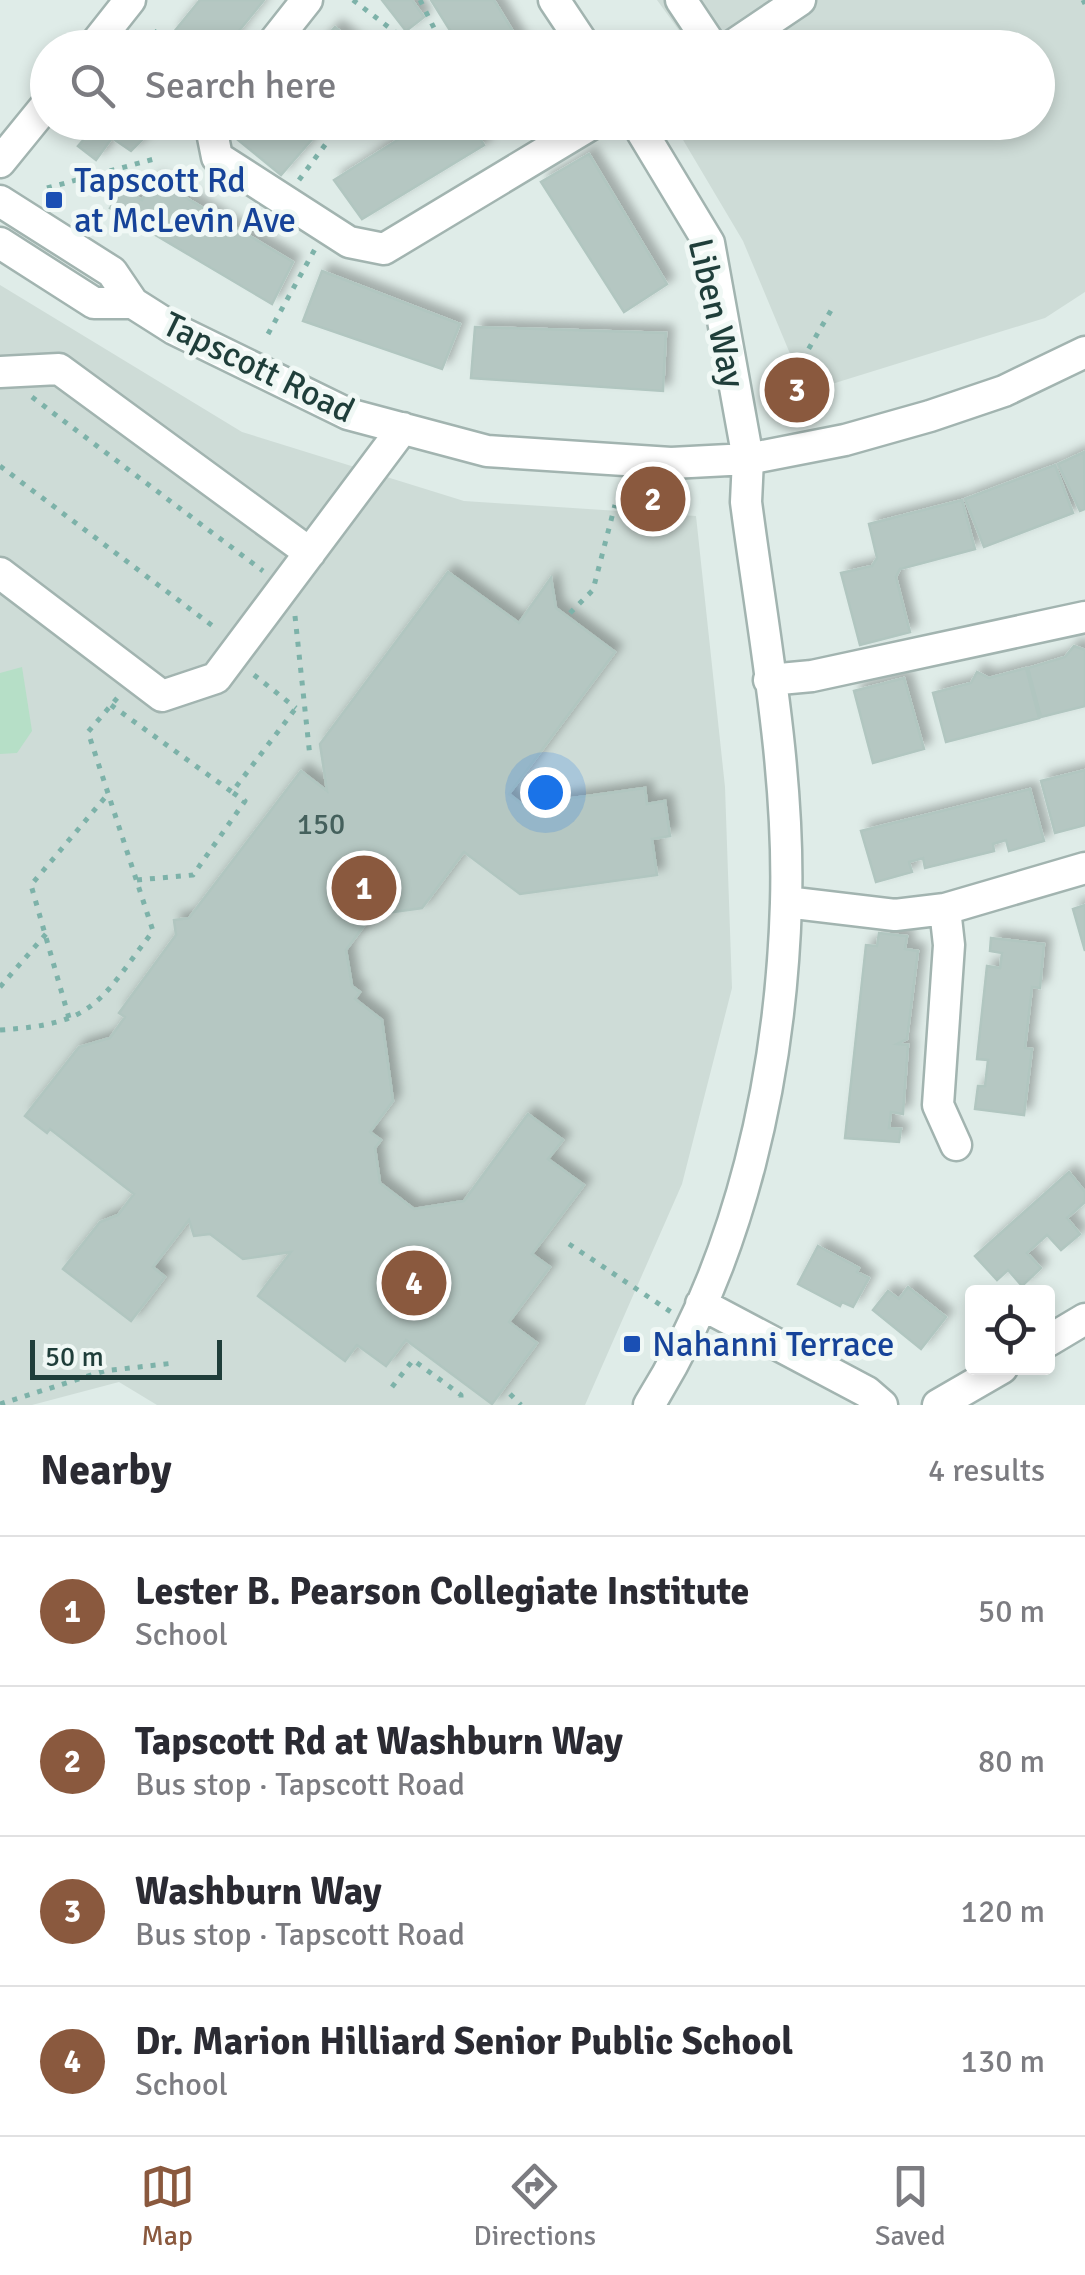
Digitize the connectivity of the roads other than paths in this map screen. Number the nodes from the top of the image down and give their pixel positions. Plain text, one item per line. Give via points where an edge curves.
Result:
1 (130, 0) edge
2 (308, 0) edge
3 (554, 0) edge
4 (681, 0) edge
5 (800, 0) edge
6 (106, 30) edge
7 (284, 30) edge
8 (574, 30) edge
9 (701, 30) edge
10 (756, 30) edge
11 (30, 125) edge
12 (214, 140) edge
13 (565, 140) edge
14 (647, 140) edge
15 (0, 162) edge
16 (0, 201) edge
17 (0, 243) edge
18 (133, 303) junction
19 (1085, 352) edge
20 (10, 380) edge
21 (403, 428) junction
22 (748, 460) junction
23 (310, 553) junction
24 (0, 573) edge
25 (1085, 617) edge
26 (769, 680) junction
27 (1085, 868) edge
28 (786, 902) junction
29 (945, 909) junction
30 (956, 1146) dead end
31 (696, 1315) junction
32 (1085, 1319) edge
33 (1055, 1337) edge
34 (990, 1375) edge
35 (649, 1405) edge
36 (882, 1405) edge
37 (938, 1405) edge

1 - 6 street
2 - 7 street
3 - 8 street
4 - 9 street
5 - 10 street
11 - 15 street
12 - 13 street via 217,157 283,200 349,242 384,249
14 - 22 street, Liben Way via 709,243
16 - 18 street, Tapscott Road via 112,272
17 - 18 street, Tapscott Road via 94,304
18 - 21 street, Tapscott Road via 348,414
19 - 22 street, Tapscott Road via 1004,391 930,416
20 - 23 street via 59,369
21 - 22 street, Tapscott Road via 487,450 670,464
21 - 23 street
22 - 26 street, Liben Way via 746,502
23 - 24 street via 221,645 216,678 162,696
25 - 26 street
26 - 28 street, Liben Way
27 - 29 street
28 - 29 street via 895,915
28 - 31 street, Liben Way via 775,1032 754,1146
29 - 30 street via 950,945 938,1106
31 - 35 street, Liben Way
31 - 36 street via 867,1392
32 - 33 street
34 - 37 street

